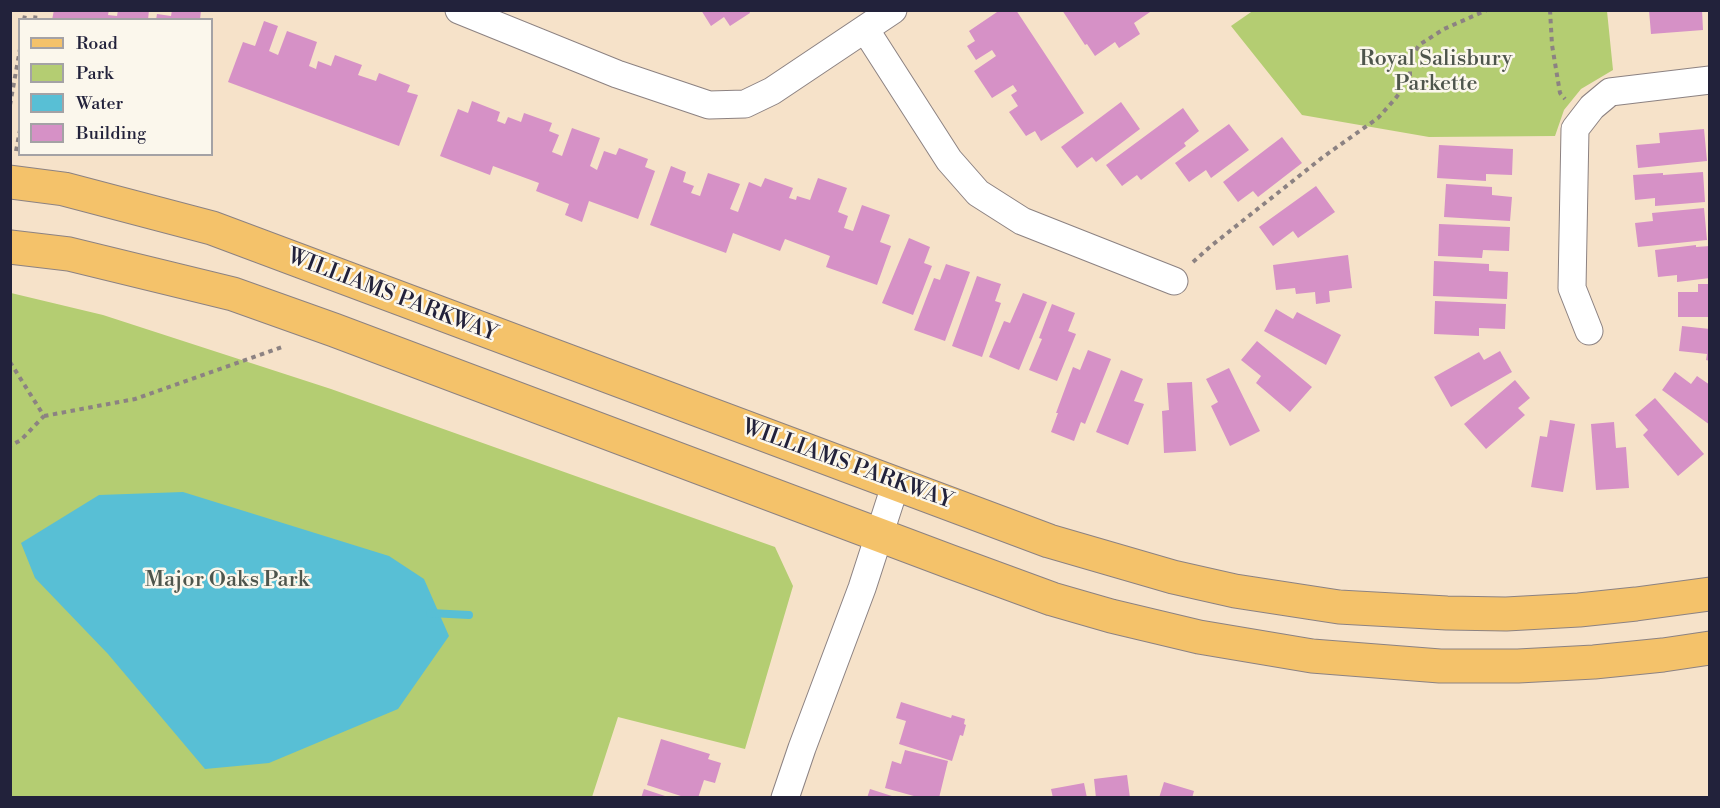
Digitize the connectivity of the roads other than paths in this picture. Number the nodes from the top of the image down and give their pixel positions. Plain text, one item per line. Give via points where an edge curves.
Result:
1 (893, 10) edge
2 (466, 12) edge
3 (864, 29) junction
4 (1710, 80) edge
5 (14, 166) edge
6 (10, 247) edge
7 (1174, 281) road end
8 (1589, 331) dead end
9 (896, 483) junction
10 (879, 535) junction
11 (1710, 594) edge
12 (1710, 648) edge
13 (785, 798) edge

1 - 3 street
2 - 3 street via 617,74 709,105 745,104 772,91
3 - 7 street via 949,160 978,193 1022,221
4 - 8 street via 1610,92 1575,129 1572,288
5 - 9 main road, WILLIAMS PARKWAY via 64,189 212,228
6 - 10 main road via 69,254 233,294
9 - 10 street
9 - 11 main road, WILLIAMS PARKWAY via 1049,540 1173,578 1339,607 1506,614 1579,610
10 - 12 main road via 1052,599 1111,616 1199,637 1312,656 1440,666 1518,666 1594,662
10 - 13 street

